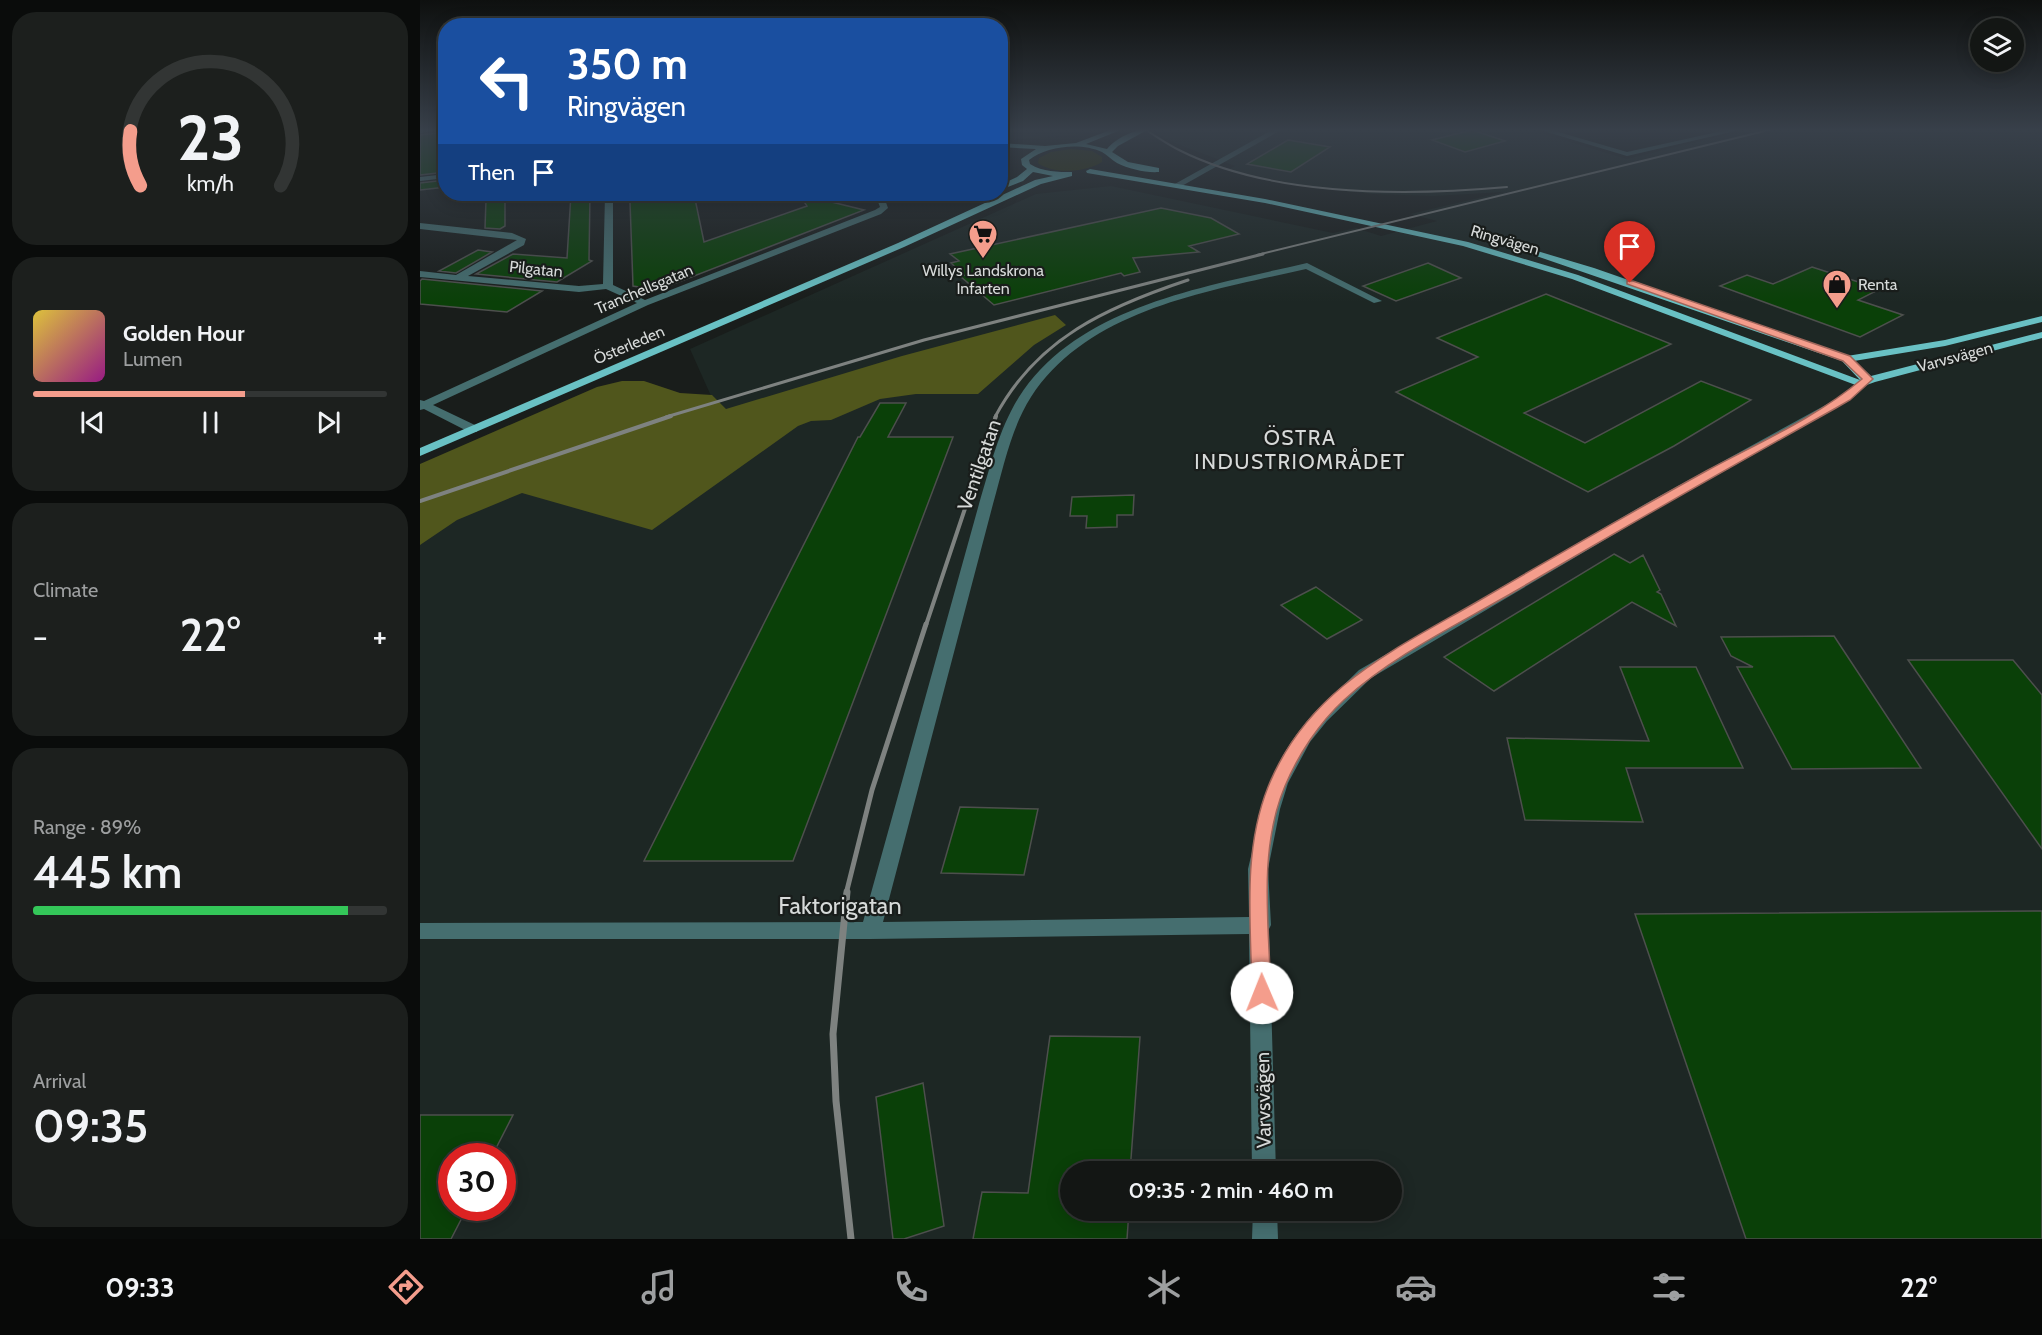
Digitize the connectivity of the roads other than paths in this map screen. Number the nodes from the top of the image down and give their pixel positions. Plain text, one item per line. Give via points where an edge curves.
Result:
1 (1027, 187) edge
2 (1187, 187) edge
3 (1256, 189) dead end
4 (1278, 194) dead end
5 (1008, 195) edge
6 (609, 201) edge
7 (882, 201) edge
8 (976, 201) edge
9 (995, 201) edge
10 (1316, 201) dead end
11 (420, 226) edge
12 (850, 266) junction
13 (420, 274) edge
14 (459, 277) junction
15 (608, 286) junction
16 (1377, 301) dead end
17 (645, 303) junction
18 (2042, 319) edge
19 (2042, 335) edge
20 (1945, 343) junction
21 (1846, 358) junction
22 (1865, 381) junction
23 (422, 405) edge
24 (473, 429) junction
25 (420, 452) edge
26 (1261, 926) junction
27 (420, 931) edge
28 (871, 931) junction
29 (1264, 1161) edge
30 (1265, 1221) edge
31 (1265, 1239) edge

1 - 5 main road, Österleden
2 - 22 main road, Ringvägen via 1362,220 1516,258
3 - 4 main road
6 - 15 street
7 - 17 street, Tranchellsgatan via 884,208
8 - 12 main road, Österleden
9 - 12 main road, Österleden
10 - 21 main road, Ringvägen via 1479,238 1591,270
11 - 14 street via 522,239
12 - 24 main road, Österleden
13 - 14 street, Pilgatan
14 - 15 street, Pilgatan via 579,289
15 - 17 street
16 - 28 street, Ventilgatan via 1307,266 1150,306 1095,331 1042,373 1025,397 1006,440 986,504
17 - 23 street, Tranchellsgatan
18 - 20 main road, Varvsvägen
19 - 22 main road, Varvsvägen
20 - 21 main road, Varvsvägen
20 - 22 main road, Varvsvägen via 1871,366
21 - 22 main road, Ringvägen
22 - 26 street, Varvsvägen via 1838,403 1422,639 1365,674 1336,698 1293,754 1276,787 1258,869
23 - 24 street
24 - 25 main road, Österleden
26 - 28 street, Faktorigatan
26 - 29 street, Varvsvägen
27 - 28 street, Faktorigatan
30 - 31 street

